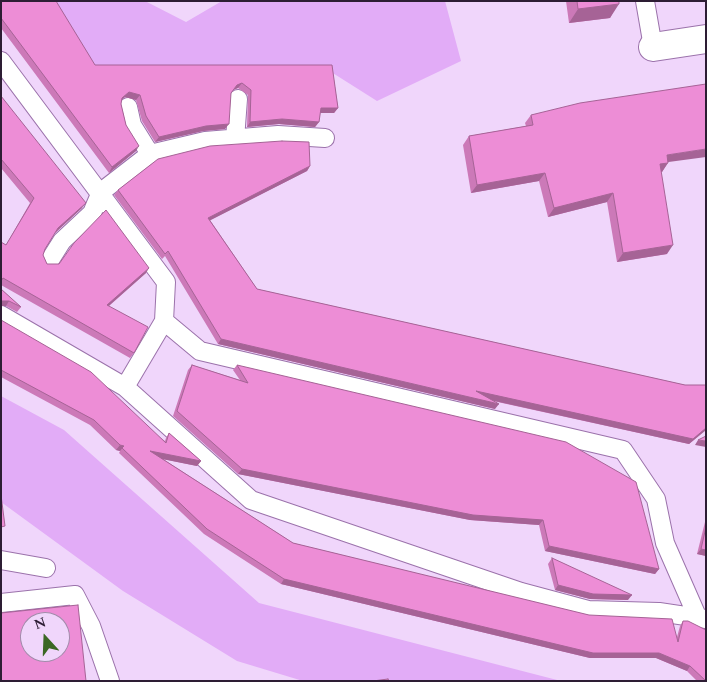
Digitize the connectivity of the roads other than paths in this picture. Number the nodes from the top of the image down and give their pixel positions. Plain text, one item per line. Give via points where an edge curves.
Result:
1 (645, 1) edge
2 (706, 39) edge
3 (653, 47) joint
4 (1, 61) edge
5 (238, 99) dead end
6 (128, 107) dead end
7 (234, 138) junction
8 (325, 138) dead end
9 (150, 154) junction
10 (101, 192) junction
11 (50, 260) dead end
12 (1, 315) edge
13 (164, 321) junction
14 (125, 387) junction
15 (1, 560) edge
16 (46, 568) dead end
17 (1, 603) edge
18 (701, 617) edge
19 (110, 681) edge

1 - 3 lane
2 - 3 street
4 - 10 lane
5 - 7 lane
6 - 9 lane via 132,125
7 - 8 lane via 278,135
7 - 9 lane
9 - 10 lane
10 - 11 lane via 92,213 62,241
10 - 13 lane via 166,282
12 - 14 lane
13 - 14 lane
13 - 18 lane via 200,351 623,450 656,499 665,543
14 - 18 lane via 251,500 521,592 588,610
15 - 16 lane
17 - 19 lane via 75,595 91,626

